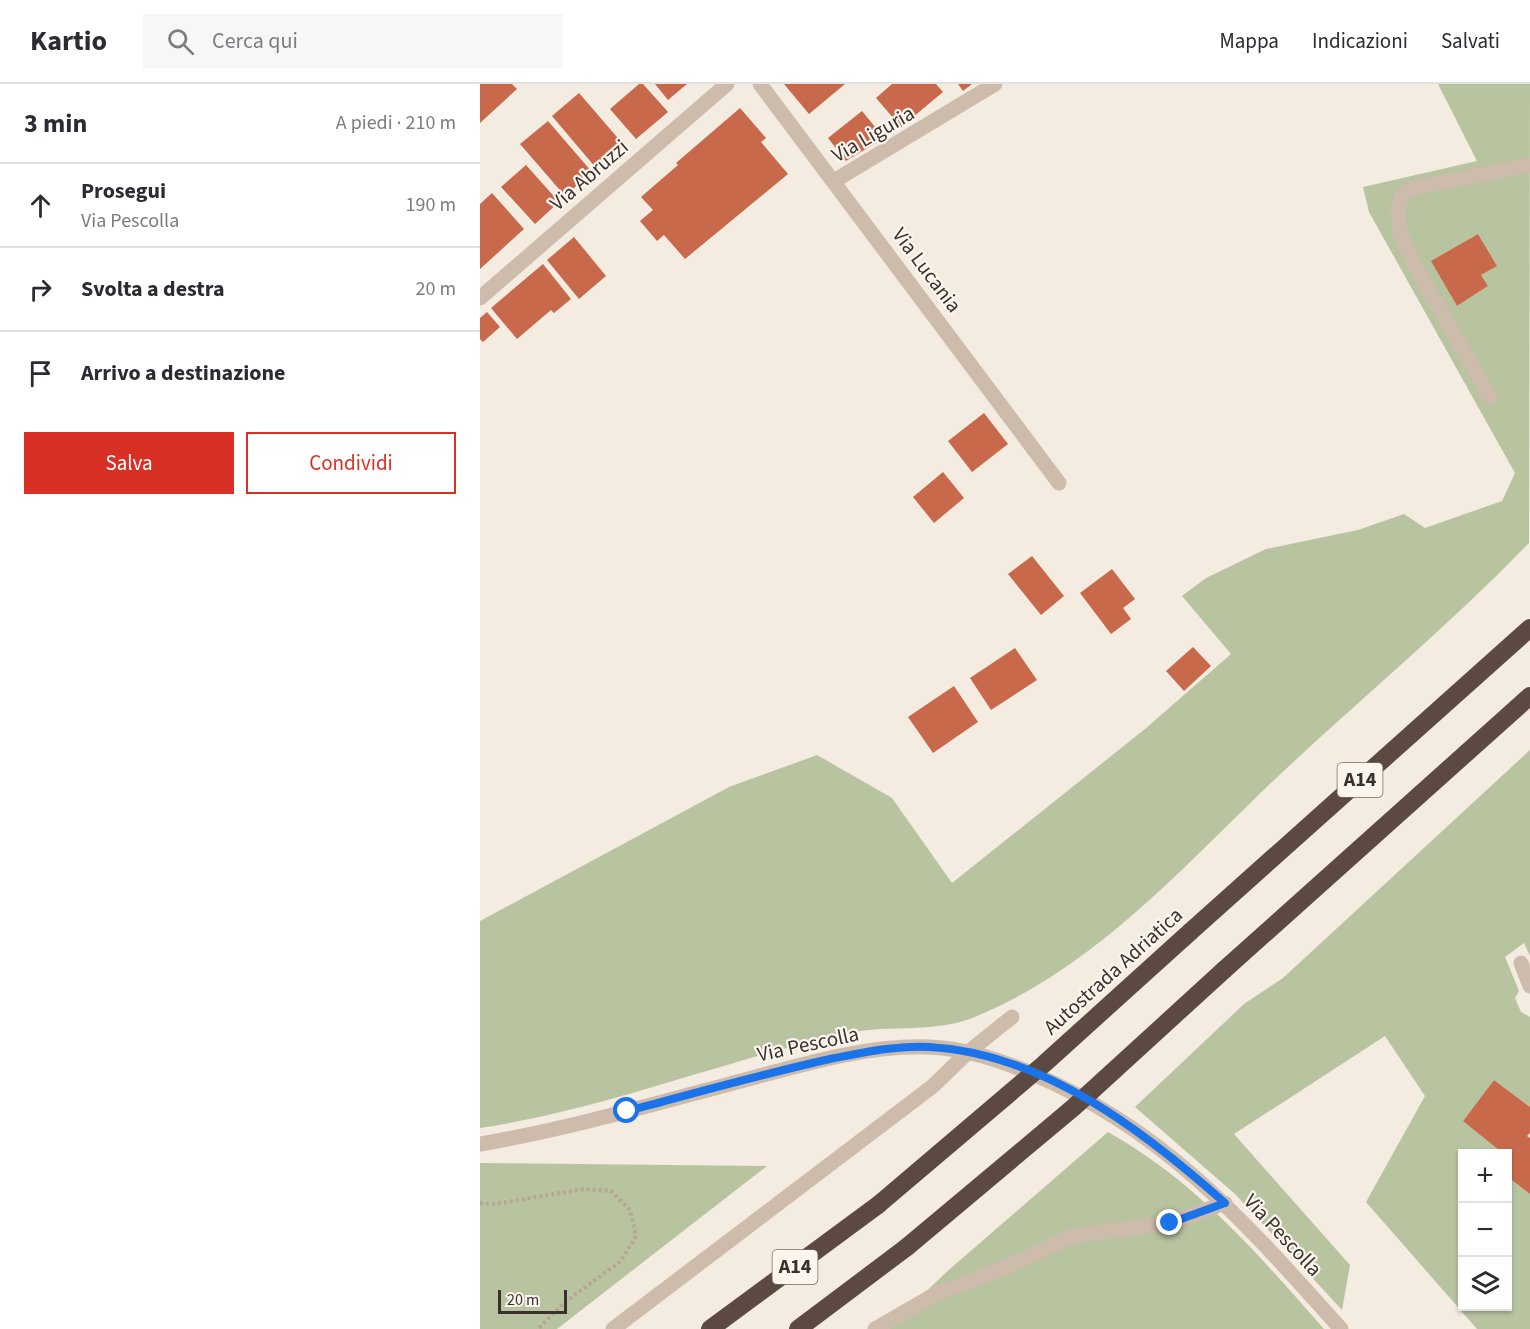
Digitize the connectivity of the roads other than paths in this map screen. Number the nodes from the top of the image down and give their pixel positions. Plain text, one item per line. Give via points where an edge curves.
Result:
1 (727, 84) edge
2 (760, 84) edge
3 (995, 84) edge
4 (1530, 165) edge
5 (834, 182) junction
6 (480, 297) edge
7 (1490, 396) dead end
8 (1059, 483) dead end
9 (1530, 628) edge
10 (1530, 696) edge
11 (1521, 963) dead end
12 (1530, 986) edge
13 (1012, 1017) dead end
14 (967, 1053) junction
15 (480, 1144) edge
16 (1225, 1203) junction
17 (613, 1329) edge
18 (710, 1329) edge
19 (798, 1329) edge
20 (875, 1329) edge
21 (1341, 1329) edge

1 - 6 street, Via Abruzzi
2 - 5 street, Via Lucania
3 - 5 street, Via Liguria
4 - 7 street via 1414,188 1402,195 1398,208 1400,232 1414,264
5 - 8 street, Via Lucania
9 - 18 highway, Autostrada Adriatica / A14, bridge via 1044,1064 878,1204
10 - 19 highway, A14, bridge via 1074,1107 907,1247
11 - 12 street
13 - 14 street
14 - 15 street, Via Pescolla via 928,1047 864,1052 533,1135
14 - 16 street, Via Pescolla via 993,1057 1122,1119
14 - 17 street via 933,1086
16 - 20 street via 1170,1223 1072,1236 1005,1268 934,1295
16 - 21 street, Via Pescolla

